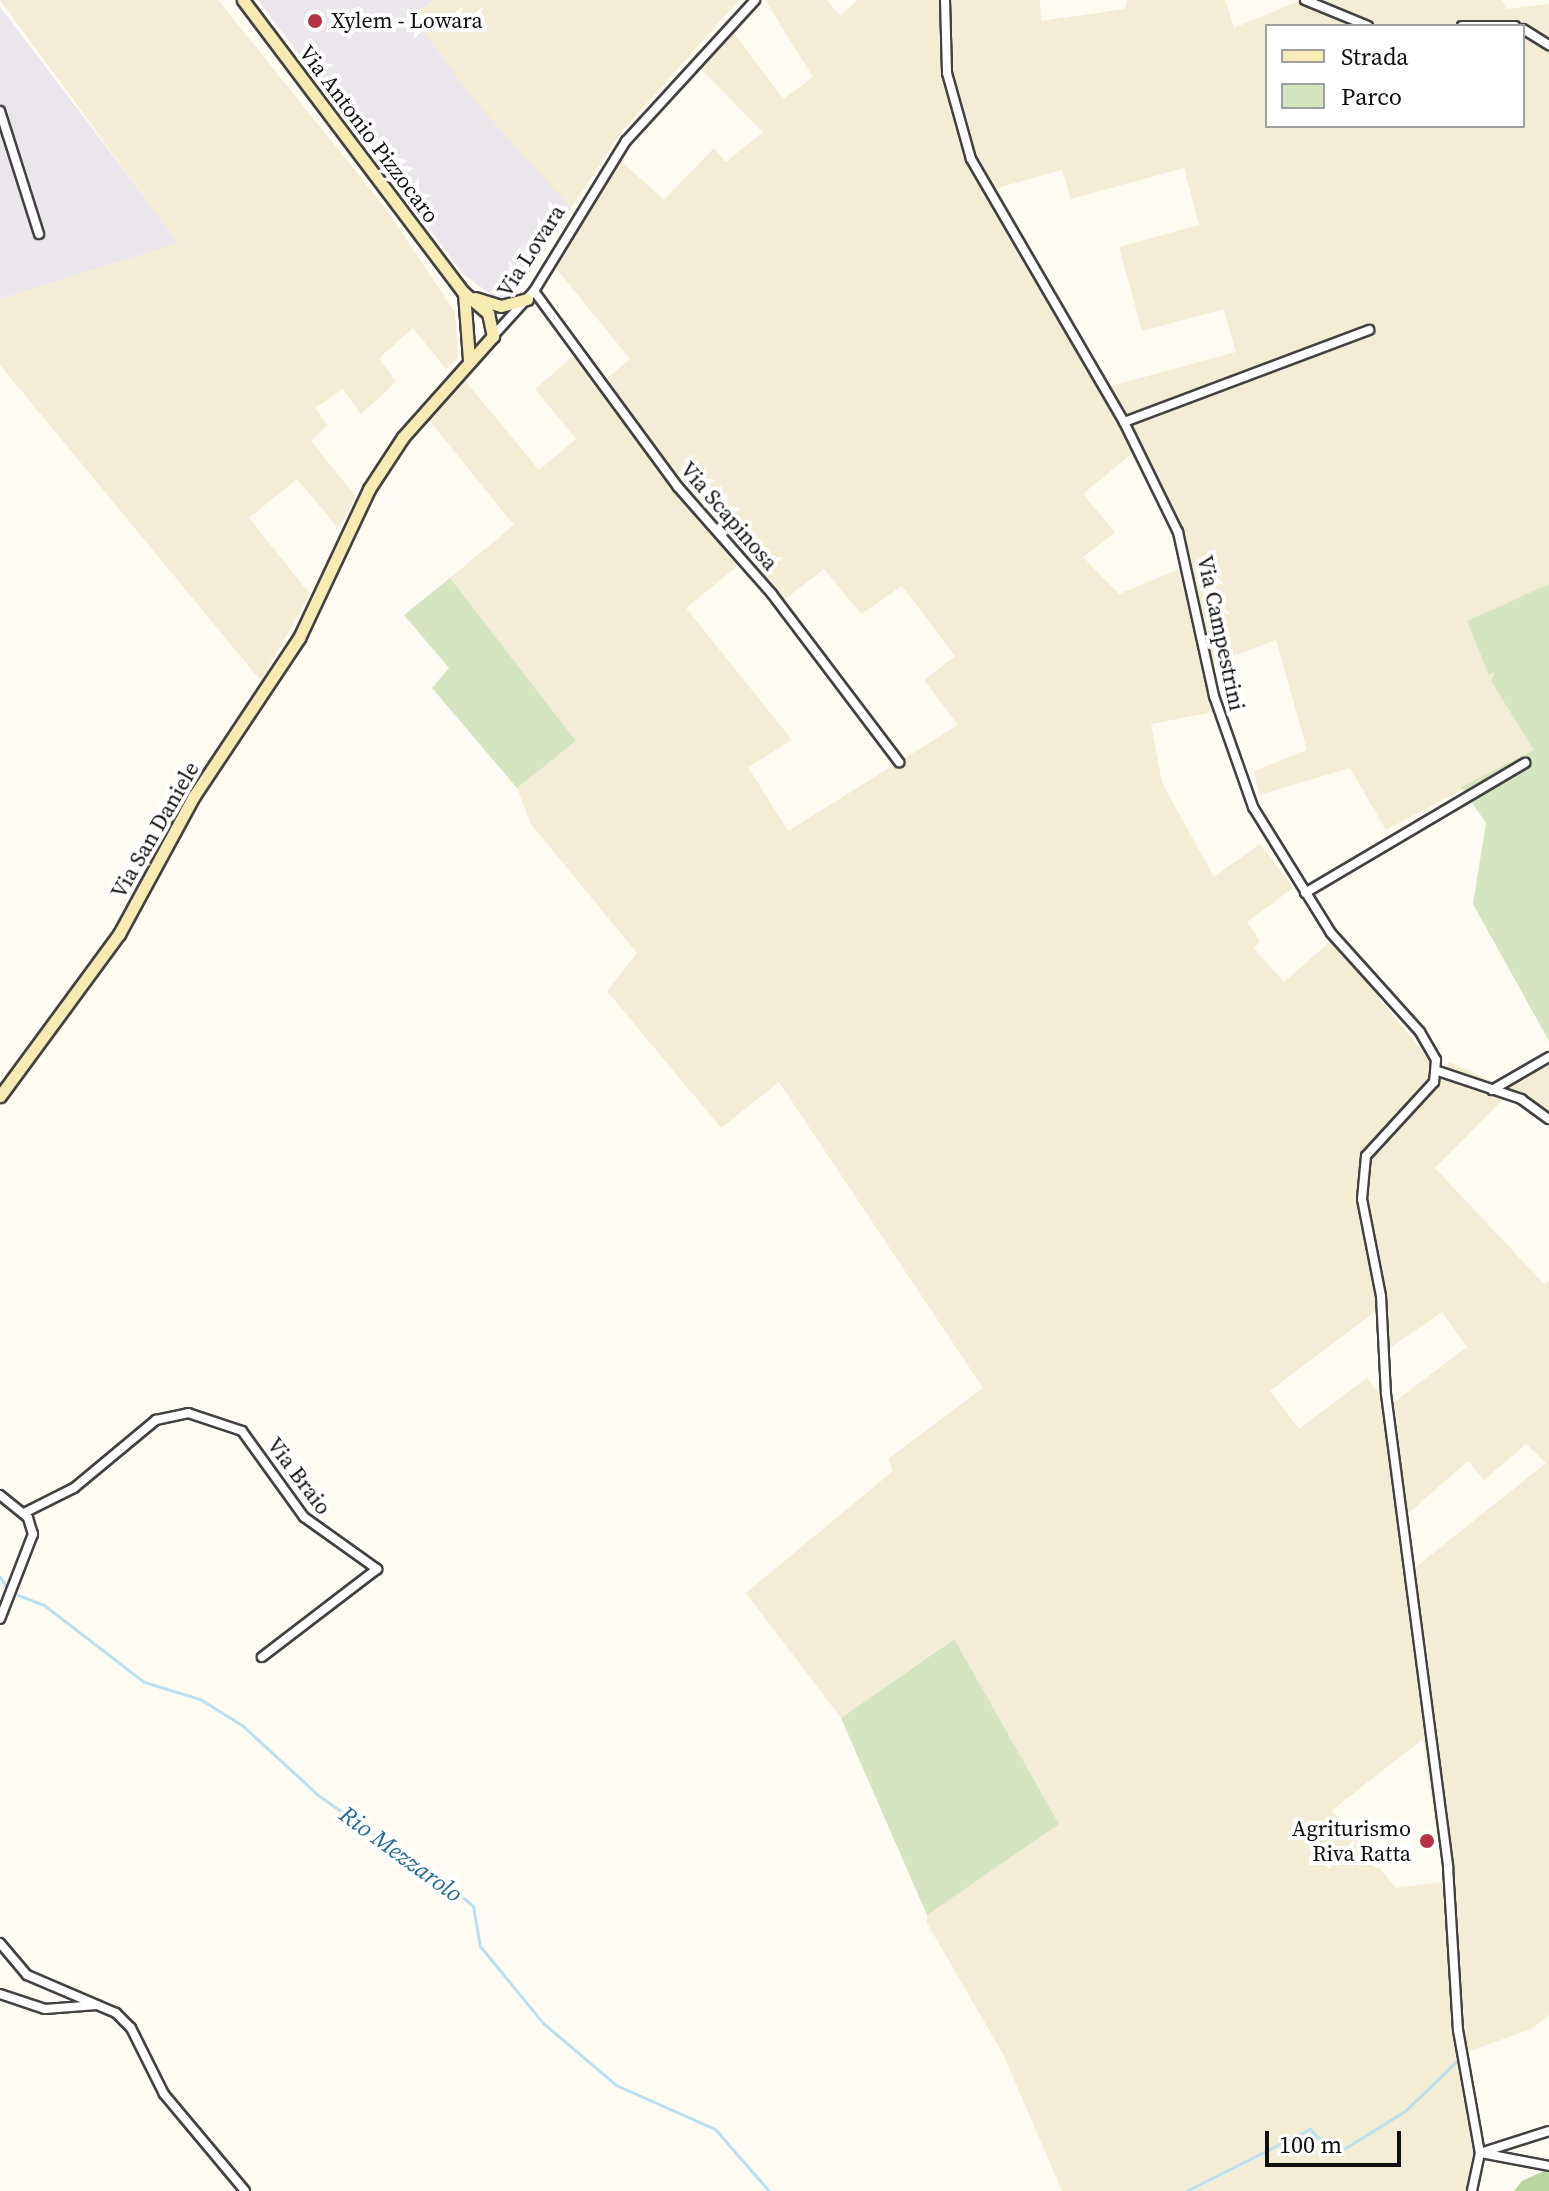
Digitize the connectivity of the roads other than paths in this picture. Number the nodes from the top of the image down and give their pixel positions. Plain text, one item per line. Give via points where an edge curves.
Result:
1 (243, 0) edge
2 (755, 0) edge
3 (945, 0) edge
4 (1305, 0) edge
5 (1363, 24) edge
6 (1525, 30) edge
7 (1549, 45) edge
8 (0, 111) edge
9 (39, 234) dead end
10 (463, 292) junction
11 (530, 295) junction
12 (470, 324) junction
13 (1369, 330) dead end
14 (493, 336) junction
15 (469, 359) junction
16 (1124, 422) junction
17 (329, 574) joint
18 (899, 762) dead end
19 (1525, 763) dead end
20 (1305, 893) junction
21 (1549, 1057) edge
22 (1438, 1071) junction
23 (1491, 1090) junction
24 (0, 1096) edge
25 (1549, 1119) edge
26 (0, 1495) edge
27 (24, 1513) junction
28 (0, 1619) edge
29 (262, 1657) dead end
30 (0, 1943) edge
31 (0, 1994) edge
32 (98, 2005) junction
33 (1549, 2131) edge
34 (1480, 2153) junction
35 (1549, 2166) edge
36 (245, 2191) edge
37 (1472, 2191) edge

1 - 10 street, Via Antonio Pizzocaro
2 - 11 street, Via Lovara via 626,141
3 - 16 street, Via Campestrini via 947,73 971,159
4 - 5 street
6 - 7 street
8 - 9 street
10 - 11 street via 495,305
10 - 12 street, Via Antonio Pizzocaro
10 - 14 street, Via Antonio Pizzocaro via 488,313
11 - 14 street, Via Lovara
11 - 18 street, Via Scapinosa via 678,487 772,594
12 - 14 street
12 - 15 street, Via Antonio Pizzocaro
13 - 16 street
14 - 15 street, Via Lovara
15 - 17 street, Via Lovara via 403,437
16 - 20 street, Via Campestrini via 1190,567 1204,658 1235,768
17 - 24 street, Via San Daniele via 299,638 194,796 119,934
19 - 20 street
20 - 22 street, Via Campestrini via 1425,1038
21 - 23 street
22 - 23 street
22 - 34 street via 1370,1148 1362,1199 1381,1296 1388,1410 1448,1867 1458,2030
23 - 25 street
26 - 27 street
27 - 28 street via 33,1534
27 - 29 street, Via Braio via 74,1488 156,1420 188,1413 242,1431 304,1517 377,1569
30 - 32 street via 27,1975
31 - 32 street via 45,2009
32 - 36 street via 131,2028 164,2094
33 - 34 street
34 - 35 street
34 - 37 street

